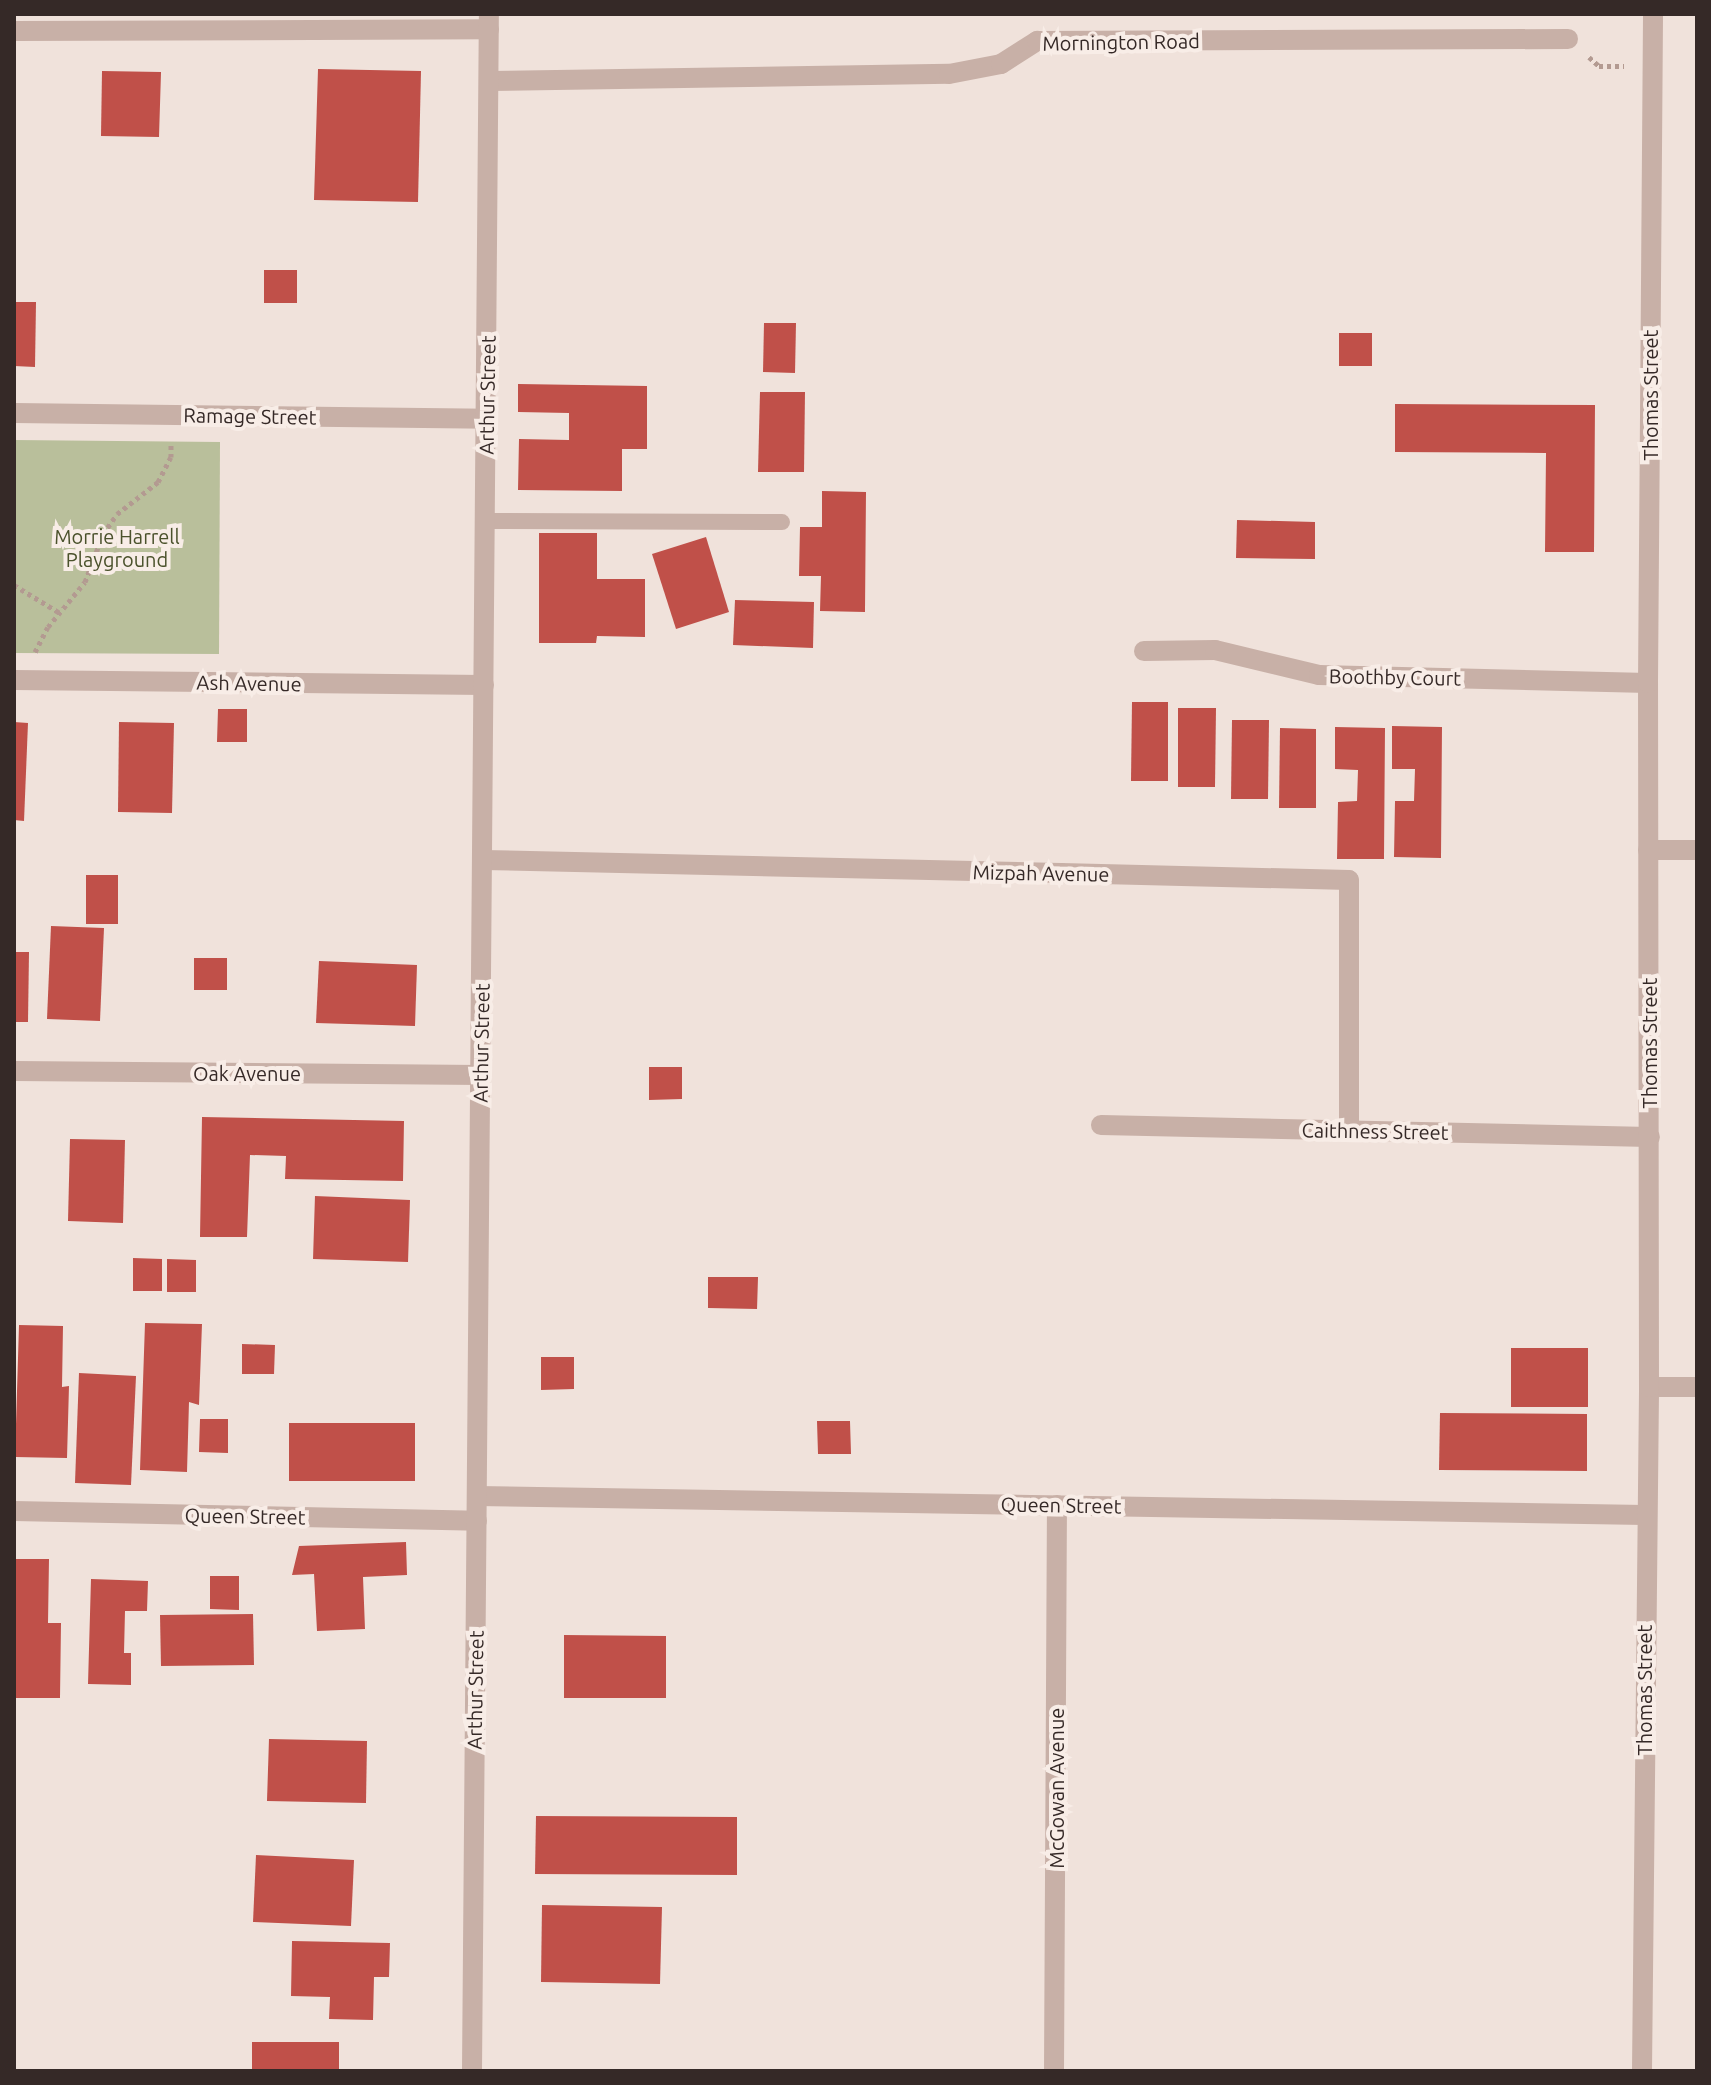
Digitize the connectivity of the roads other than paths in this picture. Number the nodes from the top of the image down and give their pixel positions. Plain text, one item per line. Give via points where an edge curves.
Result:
1 (1653, 14) edge
2 (489, 21) edge
3 (14, 31) edge
4 (1568, 39) road end
5 (489, 81) junction
6 (14, 413) edge
7 (487, 419) junction
8 (485, 521) junction
9 (782, 522) dead end
10 (1144, 651) dead end
11 (24, 680) edge
12 (1648, 683) junction
13 (484, 685) junction
14 (1648, 850) junction
15 (1697, 850) edge
16 (483, 860) junction
17 (14, 1071) edge
18 (480, 1075) junction
19 (1101, 1125) dead end
20 (1349, 1131) junction
21 (1650, 1137) junction
22 (1649, 1387) junction
23 (1697, 1387) edge
24 (477, 1496) junction
25 (1057, 1505) junction
26 (14, 1511) edge
27 (1645, 1515) junction
28 (477, 1521) junction
29 (472, 2071) edge
30 (1054, 2071) edge
31 (1642, 2071) edge

1 - 12 street, Thomas Street
2 - 3 street
2 - 5 street, Arthur Street
4 - 5 street, Mornington Road via 1037,41 1001,64 949,74
5 - 7 street, Arthur Street
6 - 7 street, Ramage Street
7 - 8 street, Arthur Street
8 - 9 lane
8 - 13 street, Arthur Street
10 - 12 street, Boothby Court via 1215,650 1319,675
11 - 13 street, Ash Avenue
12 - 14 street, Thomas Street
13 - 16 street, Arthur Street
14 - 15 street
14 - 21 street, Thomas Street
16 - 18 street, Arthur Street
16 - 20 street, Mizpah Avenue via 1349,880
17 - 18 street, Oak Avenue
18 - 24 street, Arthur Street
19 - 20 street, Caithness Street
20 - 21 street, Caithness Street
21 - 22 street, Thomas Street
22 - 23 street
22 - 27 street, Thomas Street
24 - 25 street, Queen Street
24 - 28 street, Arthur Street
25 - 27 street, Queen Street
25 - 30 street, McGowan Avenue
26 - 28 street, Queen Street
27 - 31 street, Thomas Street
28 - 29 street, Arthur Street

